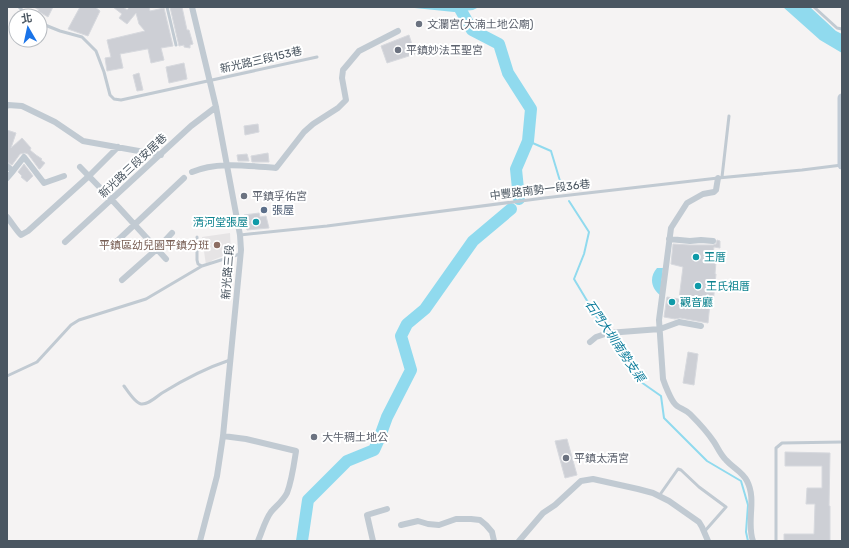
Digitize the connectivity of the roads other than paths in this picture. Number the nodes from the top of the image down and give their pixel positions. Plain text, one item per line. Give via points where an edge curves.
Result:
1 (167, 7) edge
2 (192, 7) edge
3 (814, 7) edge
4 (48, 26) edge
5 (842, 29) edge
6 (398, 31) dead end
7 (176, 45) dead end
8 (317, 56) dead end
9 (210, 81) junction
10 (842, 98) edge
11 (7, 106) edge
12 (216, 107) junction
13 (729, 116) dead end
14 (118, 147) junction
15 (161, 154) junction
16 (226, 165) junction
17 (842, 165) edge
18 (7, 166) edge
19 (80, 167) dead end
20 (13, 171) junction
21 (192, 172) dead end
22 (64, 176) dead end
23 (89, 176) junction
24 (7, 178) edge
25 (184, 178) dead end
26 (720, 178) junction
27 (112, 200) junction
28 (7, 217) edge
29 (135, 224) junction
30 (172, 233) dead end
31 (240, 235) junction
32 (197, 237) dead end
33 (669, 239) junction
34 (713, 241) dead end
35 (65, 242) dead end
36 (115, 243) dead end
37 (157, 249) junction
38 (240, 254) junction
39 (166, 259) dead end
40 (202, 266) junction
41 (122, 280) dead end
42 (701, 326) dead end
43 (660, 329) junction
44 (590, 342) dead end
45 (230, 360) junction
46 (7, 376) edge
47 (124, 386) dead end
48 (223, 436) junction
49 (842, 442) edge
50 (659, 496) junction
51 (387, 508) dead end
52 (401, 525) dead end
53 (704, 532) junction
54 (200, 541) edge
55 (258, 541) edge
56 (373, 541) edge
57 (494, 541) edge
58 (519, 541) edge
59 (708, 541) edge
60 (753, 541) edge
61 (776, 541) edge

1 - 7 lane
2 - 9 street, 新光路三段
3 - 5 lane via 837,28
4 - 9 lane, 新光路三段153巷 via 82,37 96,51 110,95 114,99 121,100
6 - 16 street via 359,52 342,70 346,100 304,132 276,168
8 - 9 lane, 新光路三段153巷
9 - 12 street, 新光路三段
10 - 17 main road
11 - 14 street via 22,106 55,122 83,141
12 - 15 street, 新光路三段安居巷
12 - 16 street, 新光路三段
13 - 26 lane
14 - 15 street
14 - 23 street
15 - 27 street, 新光路三段安居巷
16 - 21 street via 200,168
16 - 31 street, 新光路三段
17 - 26 lane, 中豐路南勢一段36巷
18 - 20 street
19 - 23 street
20 - 22 street via 24,157 44,183
20 - 24 street
23 - 27 street
23 - 28 street via 21,236
25 - 29 street
26 - 31 lane, 中豐路南勢一段36巷
26 - 33 street via 714,192 703,194 688,203 670,228
27 - 29 street
27 - 35 street, 新光路三段安居巷
29 - 36 street
29 - 37 street
30 - 37 street
31 - 38 street, 新光路三段
32 - 40 lane via 197,260
33 - 34 street
33 - 43 street
37 - 39 street
37 - 41 street
38 - 40 lane
38 - 45 street, 新光路三段
40 - 46 lane via 146,299 79,320 71,325 37,362
42 - 43 street via 679,322
43 - 44 street via 608,333
43 - 60 street via 664,379 674,404 691,414 714,441 719,452 748,482 751,492 750,530
45 - 47 lane via 178,383 142,404 137,403
45 - 48 street, 新光路三段
48 - 54 street, 新光路三段 via 217,476
48 - 55 street via 296,450 286,495 269,514
49 - 61 lane via 782,443 776,448
50 - 53 street via 699,522
50 - 53 lane via 678,469 680,470 726,508
50 - 58 street via 593,479 581,481 555,506 543,513
51 - 56 street via 367,515
52 - 57 street via 418,521 439,525 456,519 471,518 486,525 492,532
53 - 59 street

